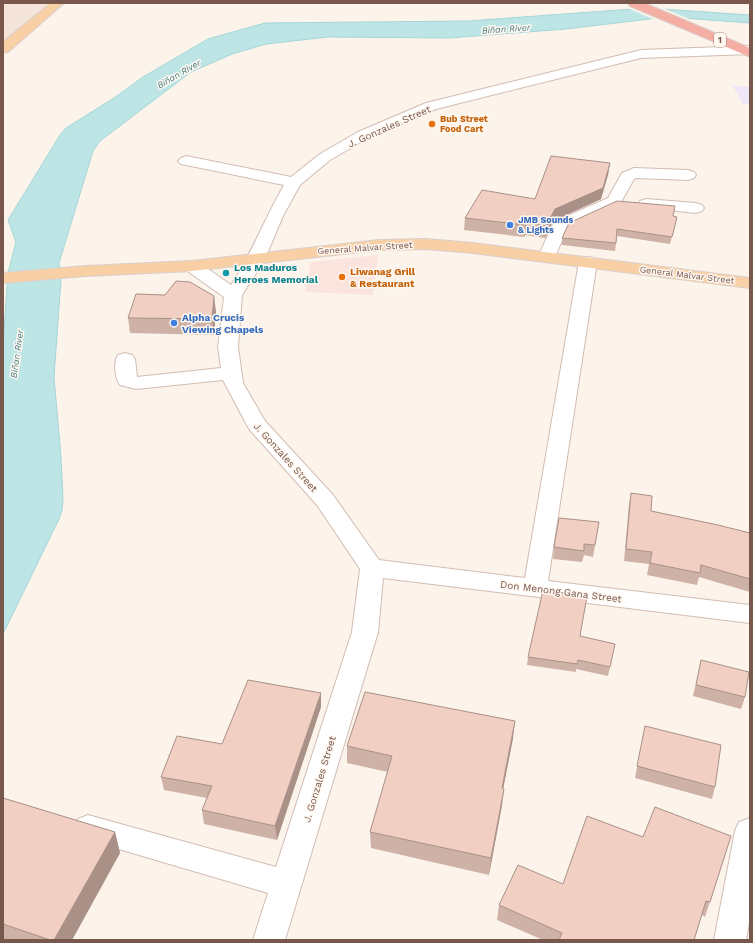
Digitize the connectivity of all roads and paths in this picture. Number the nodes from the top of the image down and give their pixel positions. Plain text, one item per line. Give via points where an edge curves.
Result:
1 (58, 3) edge
2 (634, 3) edge
3 (3, 49) edge
4 (747, 51) edge
5 (186, 162) dead end
6 (688, 175) dead end
7 (294, 182) junction
8 (614, 201) junction
9 (696, 208) dead end
10 (547, 257) junction
11 (254, 261) junction
12 (588, 262) junction
13 (192, 266) junction
14 (3, 278) edge
15 (750, 283) edge
16 (232, 295) junction
17 (125, 359) dead end
18 (231, 373) junction
19 (372, 568) junction
20 (535, 588) junction
21 (750, 614) edge
22 (64, 821) edge
23 (750, 831) edge
24 (287, 884) junction
25 (269, 940) edge
26 (730, 940) edge

1 - 3 main road
2 - 4 highway, 1
4 - 7 street, J. Gonzales Street via 641,54 431,106 363,135 325,157
5 - 7 street
6 - 8 street via 634,172 628,176
7 - 11 street, J. Gonzales Street
8 - 9 street
8 - 10 street via 560,226
10 - 11 main road, General Malvar Street via 425,244 372,246
10 - 12 main road, General Malvar Street
11 - 13 main road, General Malvar Street
11 - 16 street, J. Gonzales Street
12 - 15 main road, General Malvar Street
12 - 20 street
13 - 14 main road, General Malvar Street
13 - 16 street
16 - 18 street, J. Gonzales Street via 228,347
17 - 18 street via 127,381 136,383
18 - 19 street, J. Gonzales Street via 233,383 256,424 325,500
19 - 20 street, Don Menong Gana Street
19 - 24 street, J. Gonzales Street via 365,632
20 - 21 street, Don Menong Gana Street
22 - 24 street
23 - 26 street
24 - 25 street, J. Gonzales Street

